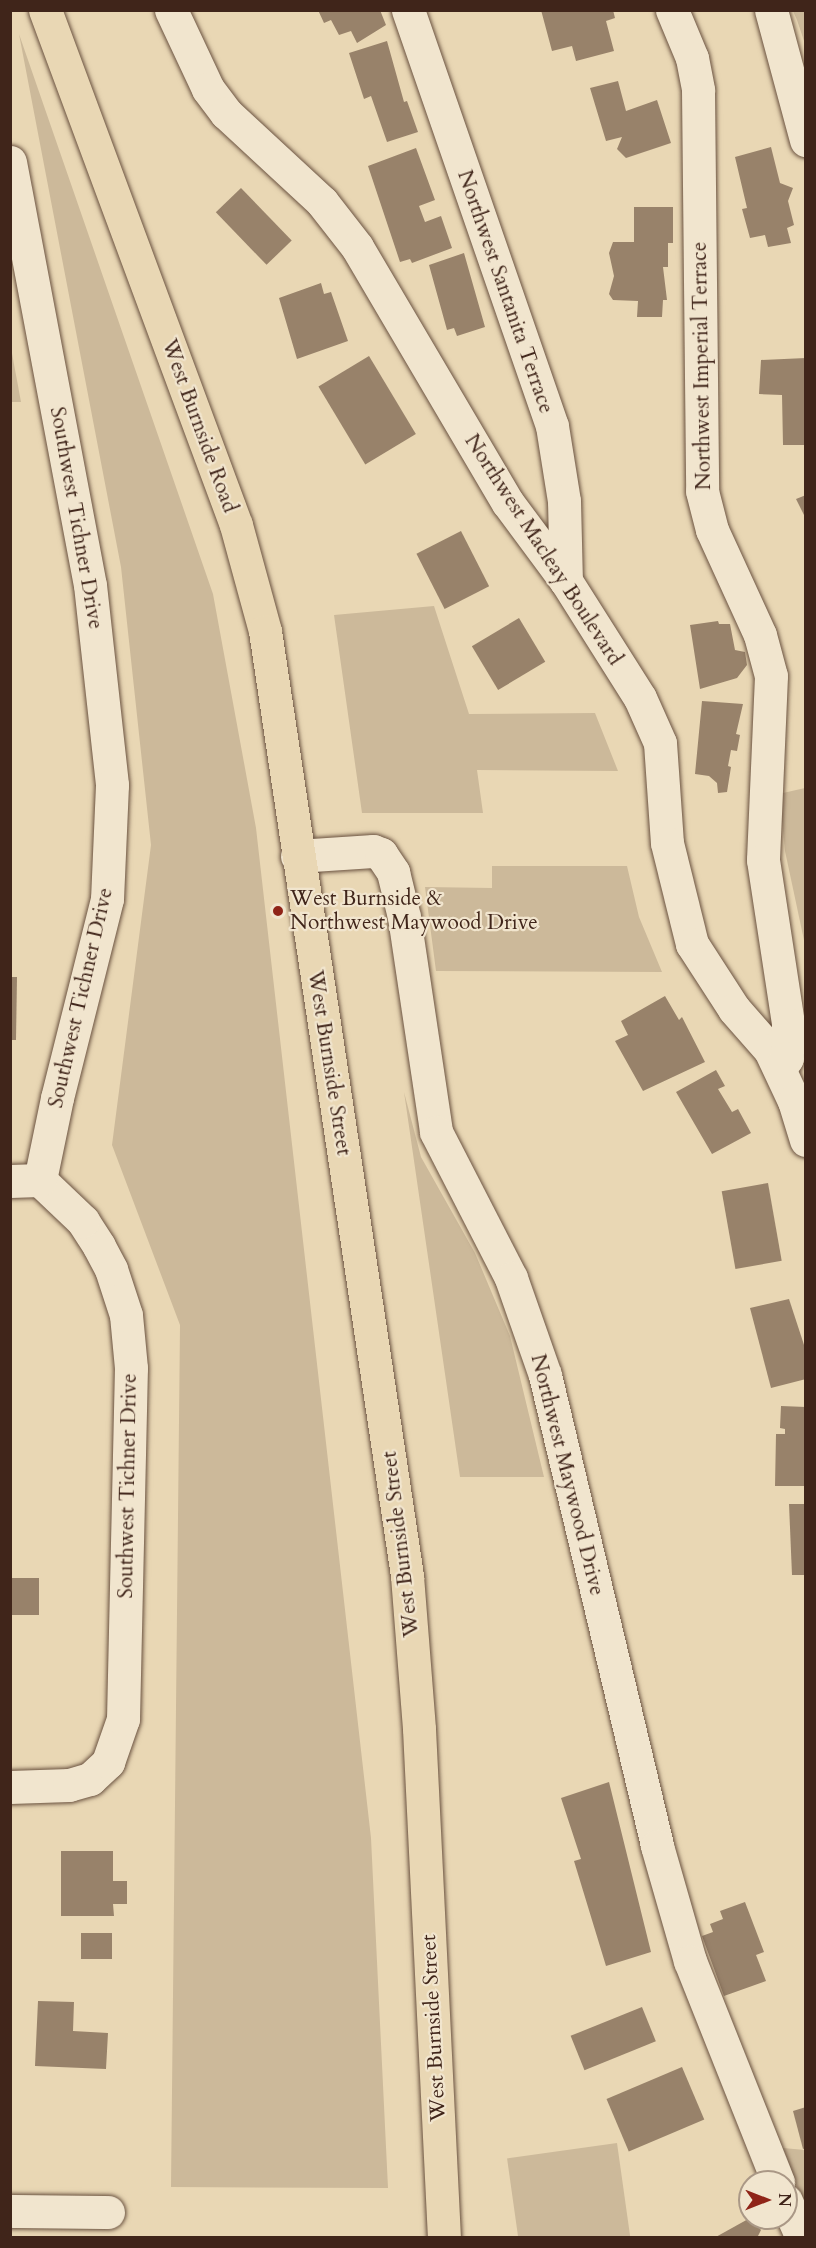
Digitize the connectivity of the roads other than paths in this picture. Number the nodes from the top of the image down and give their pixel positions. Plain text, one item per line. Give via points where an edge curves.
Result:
1 (45, 10) edge
2 (171, 10) edge
3 (408, 10) edge
4 (672, 10) edge
5 (771, 10) edge
6 (806, 140) edge
7 (10, 162) edge
8 (566, 581) junction
9 (297, 856) junction
10 (780, 1068) junction
11 (806, 1140) edge
12 (25, 1180) edge
13 (10, 1787) edge
14 (773, 2170) edge
15 (10, 2211) edge
16 (108, 2212) dead end
17 (444, 2238) edge

1 - 9 main road, West Burnside Road via 255,583
2 - 8 street, Northwest Macleay Boulevard via 208,89 226,113 339,220 502,493
3 - 8 street, Northwest Santanita Terrace via 552,426 564,501
4 - 10 street, Northwest Imperial Terrace via 692,58 698,90 702,491 712,530 760,636 771,676 763,860 788,1024 787,1058
5 - 6 street
7 - 12 street, Southwest Tichner Drive via 90,585 112,785 107,899
8 - 10 street, Northwest Macleay Boulevard via 640,698 660,743 667,843 692,944 704,968
9 - 14 street, Northwest Maywood Drive via 373,851 381,854 393,873 404,917 436,1132 511,1278 545,1375 655,1835 690,1961
9 - 17 main road, West Burnside Street via 390,1451 412,1621
10 - 11 street, Northwest Macleay Boulevard
12 - 13 street, Southwest Tichner Drive via 83,1221 119,1289 130,1340 123,1719 115,1748 90,1779 69,1785
15 - 16 street

